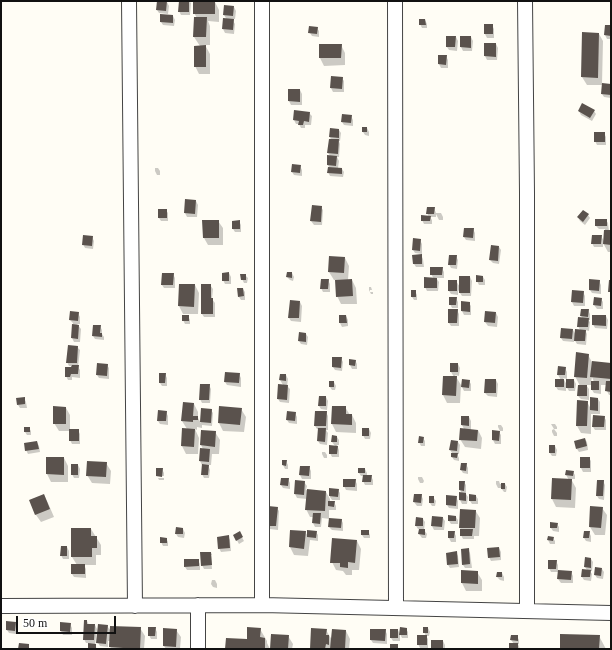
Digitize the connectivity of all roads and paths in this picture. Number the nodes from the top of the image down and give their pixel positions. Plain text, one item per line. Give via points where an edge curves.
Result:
1 (129, 1) edge
2 (262, 1) edge
3 (395, 1) edge
4 (525, 1) edge
5 (198, 605) junction
6 (262, 605) junction
7 (1, 606) edge
8 (135, 606) junction
9 (396, 608) junction
10 (527, 611) junction
11 (611, 613) edge
12 (198, 649) edge

1 - 8 street
2 - 6 street
3 - 9 street
4 - 10 street
5 - 6 street
5 - 8 street
5 - 12 street
6 - 9 street
7 - 8 street
9 - 10 street
10 - 11 street

